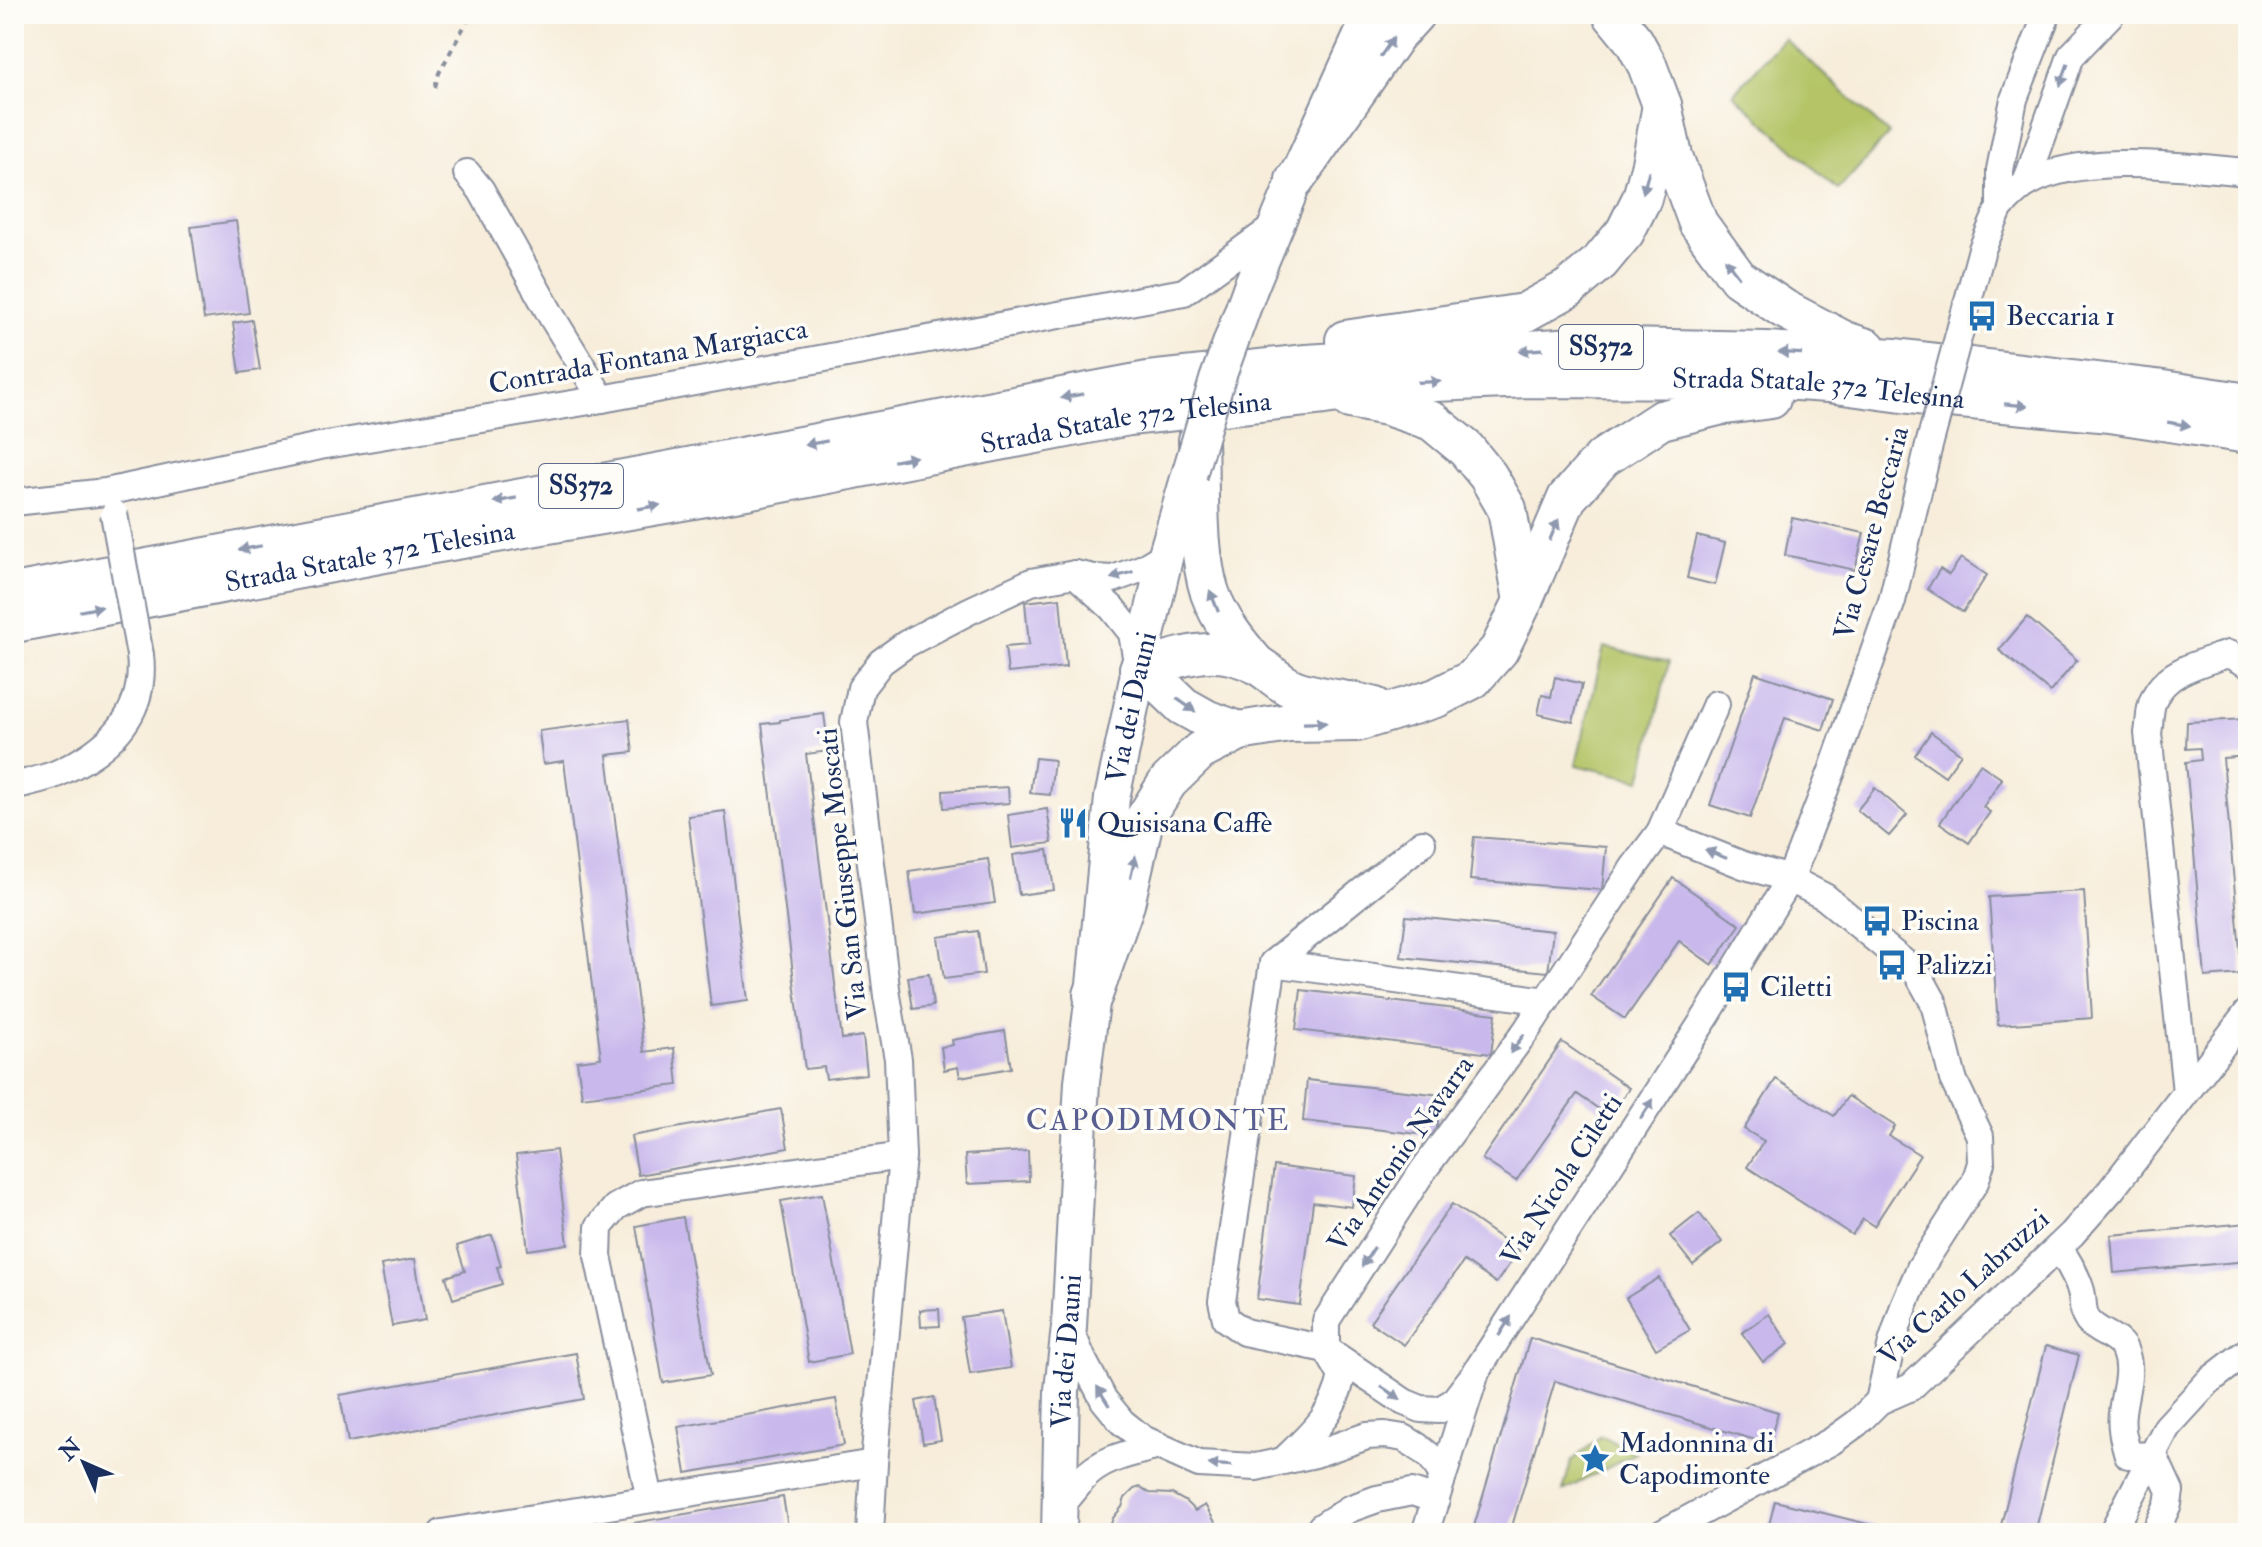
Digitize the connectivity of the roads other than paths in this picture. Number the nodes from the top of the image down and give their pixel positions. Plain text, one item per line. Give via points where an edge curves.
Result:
1 (1371, 14) edge
2 (1415, 14) edge
3 (2047, 14) edge
4 (2111, 14) edge
5 (1611, 15) edge
6 (1662, 105) junction
7 (2248, 172) edge
8 (467, 173) dead end
9 (1295, 180) junction
10 (2026, 183) junction
11 (2000, 207) junction
12 (1274, 227) junction
13 (1896, 358) junction
14 (1315, 379) junction
15 (1828, 383) junction
16 (602, 399) junction
17 (2248, 403) edge
18 (2248, 434) edge
19 (1194, 457) junction
20 (14, 502) edge
21 (110, 503) junction
22 (1166, 554) junction
23 (1075, 574) junction
24 (14, 593) edge
25 (1523, 601) junction
26 (14, 623) edge
27 (2248, 664) edge
28 (1257, 665) junction
29 (1139, 669) junction
30 (1716, 704) dead end
31 (1389, 711) junction
32 (1239, 731) junction
33 (14, 786) edge
34 (1660, 832) junction
35 (1422, 843) dead end
36 (1790, 879) junction
37 (1273, 963) junction
38 (1093, 995) junction
39 (1546, 1001) junction
40 (2248, 1012) edge
41 (2186, 1092) junction
42 (902, 1156) junction
43 (2059, 1247) junction
44 (1069, 1327) junction
45 (1326, 1349) junction
46 (2248, 1351) edge
47 (1476, 1372) junction
48 (1879, 1401) junction
49 (1159, 1446) junction
50 (2154, 1456) junction
51 (1284, 1461) junction
52 (874, 1463) junction
53 (1443, 1475) junction
54 (650, 1499) junction
55 (1436, 1500) junction
56 (1060, 1519) edge
57 (1321, 1527) dead end
58 (442, 1533) edge
59 (870, 1533) edge
60 (1425, 1533) edge
61 (1663, 1533) edge
62 (2112, 1533) edge
63 (2155, 1533) edge

1 - 9 main road, Via dei Dauni
9 -> 2 highway
3 - 11 street, Via Cesare Beccaria via 2014,99 2000,170
4 -> 10 street via 2071,56
5 - 6 highway via 1634,41
13 -> 6 highway via 1845,341 1738,278 1698,223 1673,156
6 -> 14 highway via 1642,198 1625,232 1569,288 1524,313 1348,338
7 - 10 street via 2139,164 2075,167
8 - 16 street
9 - 12 main road, Via dei Dauni
10 - 11 street
11 - 36 street, Via Cesare Beccaria, bridge via 1982,249 1892,601
12 - 16 street, Contrada Fontana Margiacca via 1184,292
12 - 19 main road, Via dei Dauni, bridge
13 -> 14 highway, Strada Statale 372 Telesina / SS372 via 1575,347
13 - 17 highway, Strada Statale 372 Telesina / SS372
14 -> 15 highway, Strada Statale 372 Telesina / SS372
14 -> 24 highway, Strada Statale 372 Telesina / SS372 via 1148,381
14 - 25 highway via 1432,421 1466,449 1507,509
26 -> 14 highway, Strada Statale 372 Telesina / SS372 via 746,490
15 -> 18 highway, Strada Statale 372 Telesina / SS372 via 2110,413
25 -> 15 highway via 1567,498 1603,458 1661,420
16 - 21 street, Contrada Fontana Margiacca via 320,446
19 - 22 main road, Via dei Dauni
28 -> 19 highway via 1227,628 1206,580
20 - 21 street, Contrada Fontana Margiacca
21 - 33 street, bridge via 140,655 137,700 124,726 93,754 55,775
22 -> 23 street, Via San Giuseppe Moscati via 1113,579
22 - 29 main road, Via dei Dauni
23 - 29 street via 1132,633
23 - 42 street, Via San Giuseppe Moscati via 1031,582 918,638 881,662 861,688 854,722 898,1059
25 - 31 highway via 1499,650 1473,679 1436,698
27 - 41 street via 2228,654 2168,679 2153,700 2148,733
28 - 29 highway via 1210,651
28 - 31 highway via 1294,689
29 -> 32 highway via 1183,706
29 - 38 main road, Via dei Dauni via 1112,798
30 - 34 street, Via Antonio Navarra
32 -> 31 highway via 1289,723 1357,722
38 -> 32 highway via 1125,904 1144,820 1168,782 1200,751
36 -> 34 street
34 - 39 street, Via Antonio Navarra
35 - 37 street
47 -> 36 street, Via Nicola Ciletti
36 - 48 street via 1825,897 1918,974 1934,1003 1953,1079 1980,1136 1975,1182 1920,1268 1892,1343
37 - 39 street
37 - 45 street via 1222,1301 1226,1319 1244,1332
38 - 44 main road, Via dei Dauni via 1082,1082
39 -> 45 street, Via Antonio Navarra via 1422,1172 1326,1321
40 - 41 street, Via Carlo Labruzzi
41 - 43 street, Via Carlo Labruzzi via 2111,1190
42 - 52 street, Via San Giuseppe Moscati
42 - 54 street via 641,1193 616,1207 599,1227 598,1256
43 - 48 street, Via Carlo Labruzzi via 1911,1387
43 - 50 street via 2075,1274 2089,1322 2125,1349 2129,1375 2122,1432 2128,1455
49 -> 44 street via 1122,1422 1104,1400
44 - 56 main road, Via dei Dauni via 1062,1390
45 -> 47 street via 1421,1409 1439,1410 1453,1402
45 - 51 street via 1342,1376 1338,1397
46 - 50 street via 2189,1402 2167,1427
47 - 53 street, Via Nicola Ciletti
48 - 61 street, Via Carlo Labruzzi via 1832,1441
51 -> 49 street via 1256,1467 1199,1464
49 - 56 street via 1103,1463 1084,1478
50 - 62 street
50 - 63 street via 2170,1491
51 - 53 street via 1385,1435 1417,1446
52 - 54 street
52 - 59 street, Via San Giuseppe Moscati
53 - 55 street, Via Nicola Ciletti
54 - 58 street
55 - 57 street via 1412,1492 1377,1499
55 - 60 street, Via Nicola Ciletti

